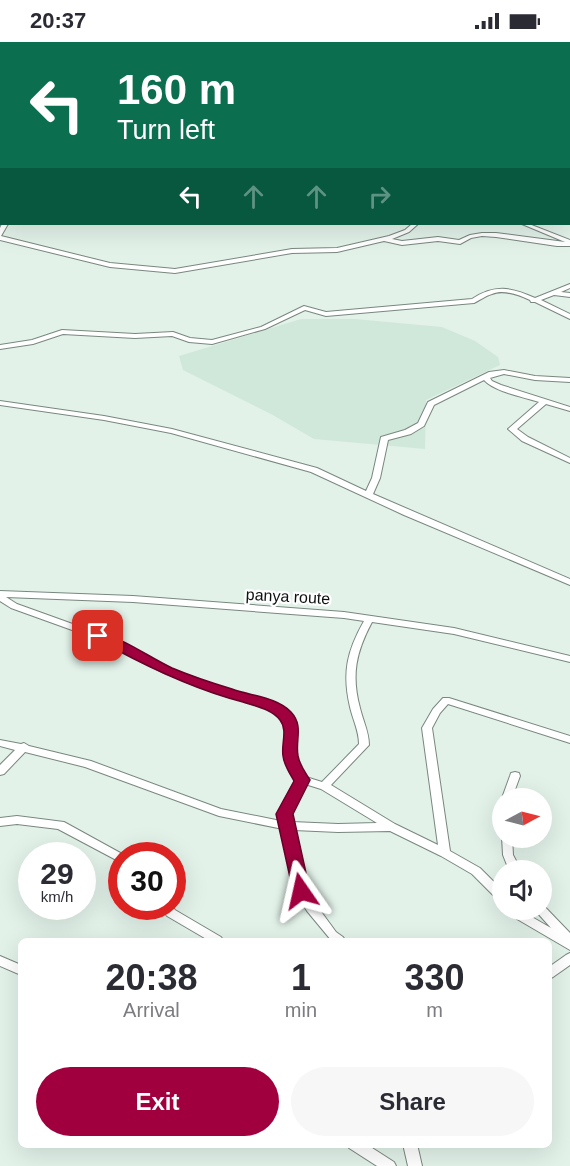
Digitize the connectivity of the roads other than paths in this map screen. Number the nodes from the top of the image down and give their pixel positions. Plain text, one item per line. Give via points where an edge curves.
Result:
1 (414, 225) edge
2 (529, 225) edge
3 (0, 236) edge
4 (384, 238) junction
5 (570, 243) edge
6 (570, 286) edge
7 (553, 293) junction
8 (570, 295) edge
9 (533, 301) junction
10 (570, 317) edge
11 (0, 347) edge
12 (486, 376) junction
13 (570, 380) edge
14 (545, 401) junction
15 (0, 403) edge
16 (570, 409) edge
17 (570, 461) edge
18 (368, 495) junction
19 (570, 582) edge
20 (0, 596) edge
21 (370, 618) junction
22 (570, 659) edge
23 (570, 740) edge
24 (0, 743) edge
25 (24, 747) junction
26 (0, 771) edge
27 (515, 776) dead end
28 (302, 780) junction
29 (324, 786) junction
30 (511, 788) edge
31 (0, 822) edge
32 (288, 826) junction
33 (391, 827) junction
34 (108, 851) edge
35 (444, 853) junction
36 (492, 887) edge
37 (183, 920) edge
38 (528, 920) edge
39 (550, 920) edge
40 (214, 938) edge
41 (336, 938) edge
42 (570, 943) edge
43 (570, 958) edge
44 (0, 961) edge
45 (18, 969) edge
46 (552, 972) edge
47 (360, 1148) edge
48 (411, 1148) edge
49 (389, 1166) edge
50 (415, 1166) edge

1 - 4 street
2 - 5 street
3 - 4 street via 110,265 175,271 291,251 337,250
4 - 5 street via 402,243 438,239 460,242 468,235 481,233 556,245
6 - 7 street
7 - 8 street
7 - 9 street
9 - 10 street
9 - 11 street via 498,290 474,301 326,314 304,308 263,328 212,342 173,334 63,332
12 - 13 street via 504,372
12 - 14 street via 498,387
12 - 18 street via 431,404 421,424 384,439 376,478
14 - 16 street
14 - 17 street via 512,429
15 - 18 street via 172,430 314,470
18 - 19 street
20 - 21 street, panya route via 289,609
20 - 28 street via 14,606 114,642 167,671 279,710 292,728 290,753
21 - 22 street, panya route via 454,631
21 - 29 street via 349,663 349,680 364,745
23 - 35 street via 446,700 427,728
24 - 25 street
25 - 26 street
25 - 32 street via 87,764 219,812
27 - 30 street
28 - 29 street
28 - 32 street via 285,814
29 - 33 street
31 - 34 street via 60,825
32 - 33 street
32 - 41 street via 301,891
33 - 35 street
35 - 36 street via 476,871
37 - 40 street
38 - 42 street
39 - 42 street
43 - 46 street
44 - 45 street
47 - 49 street
48 - 50 street

